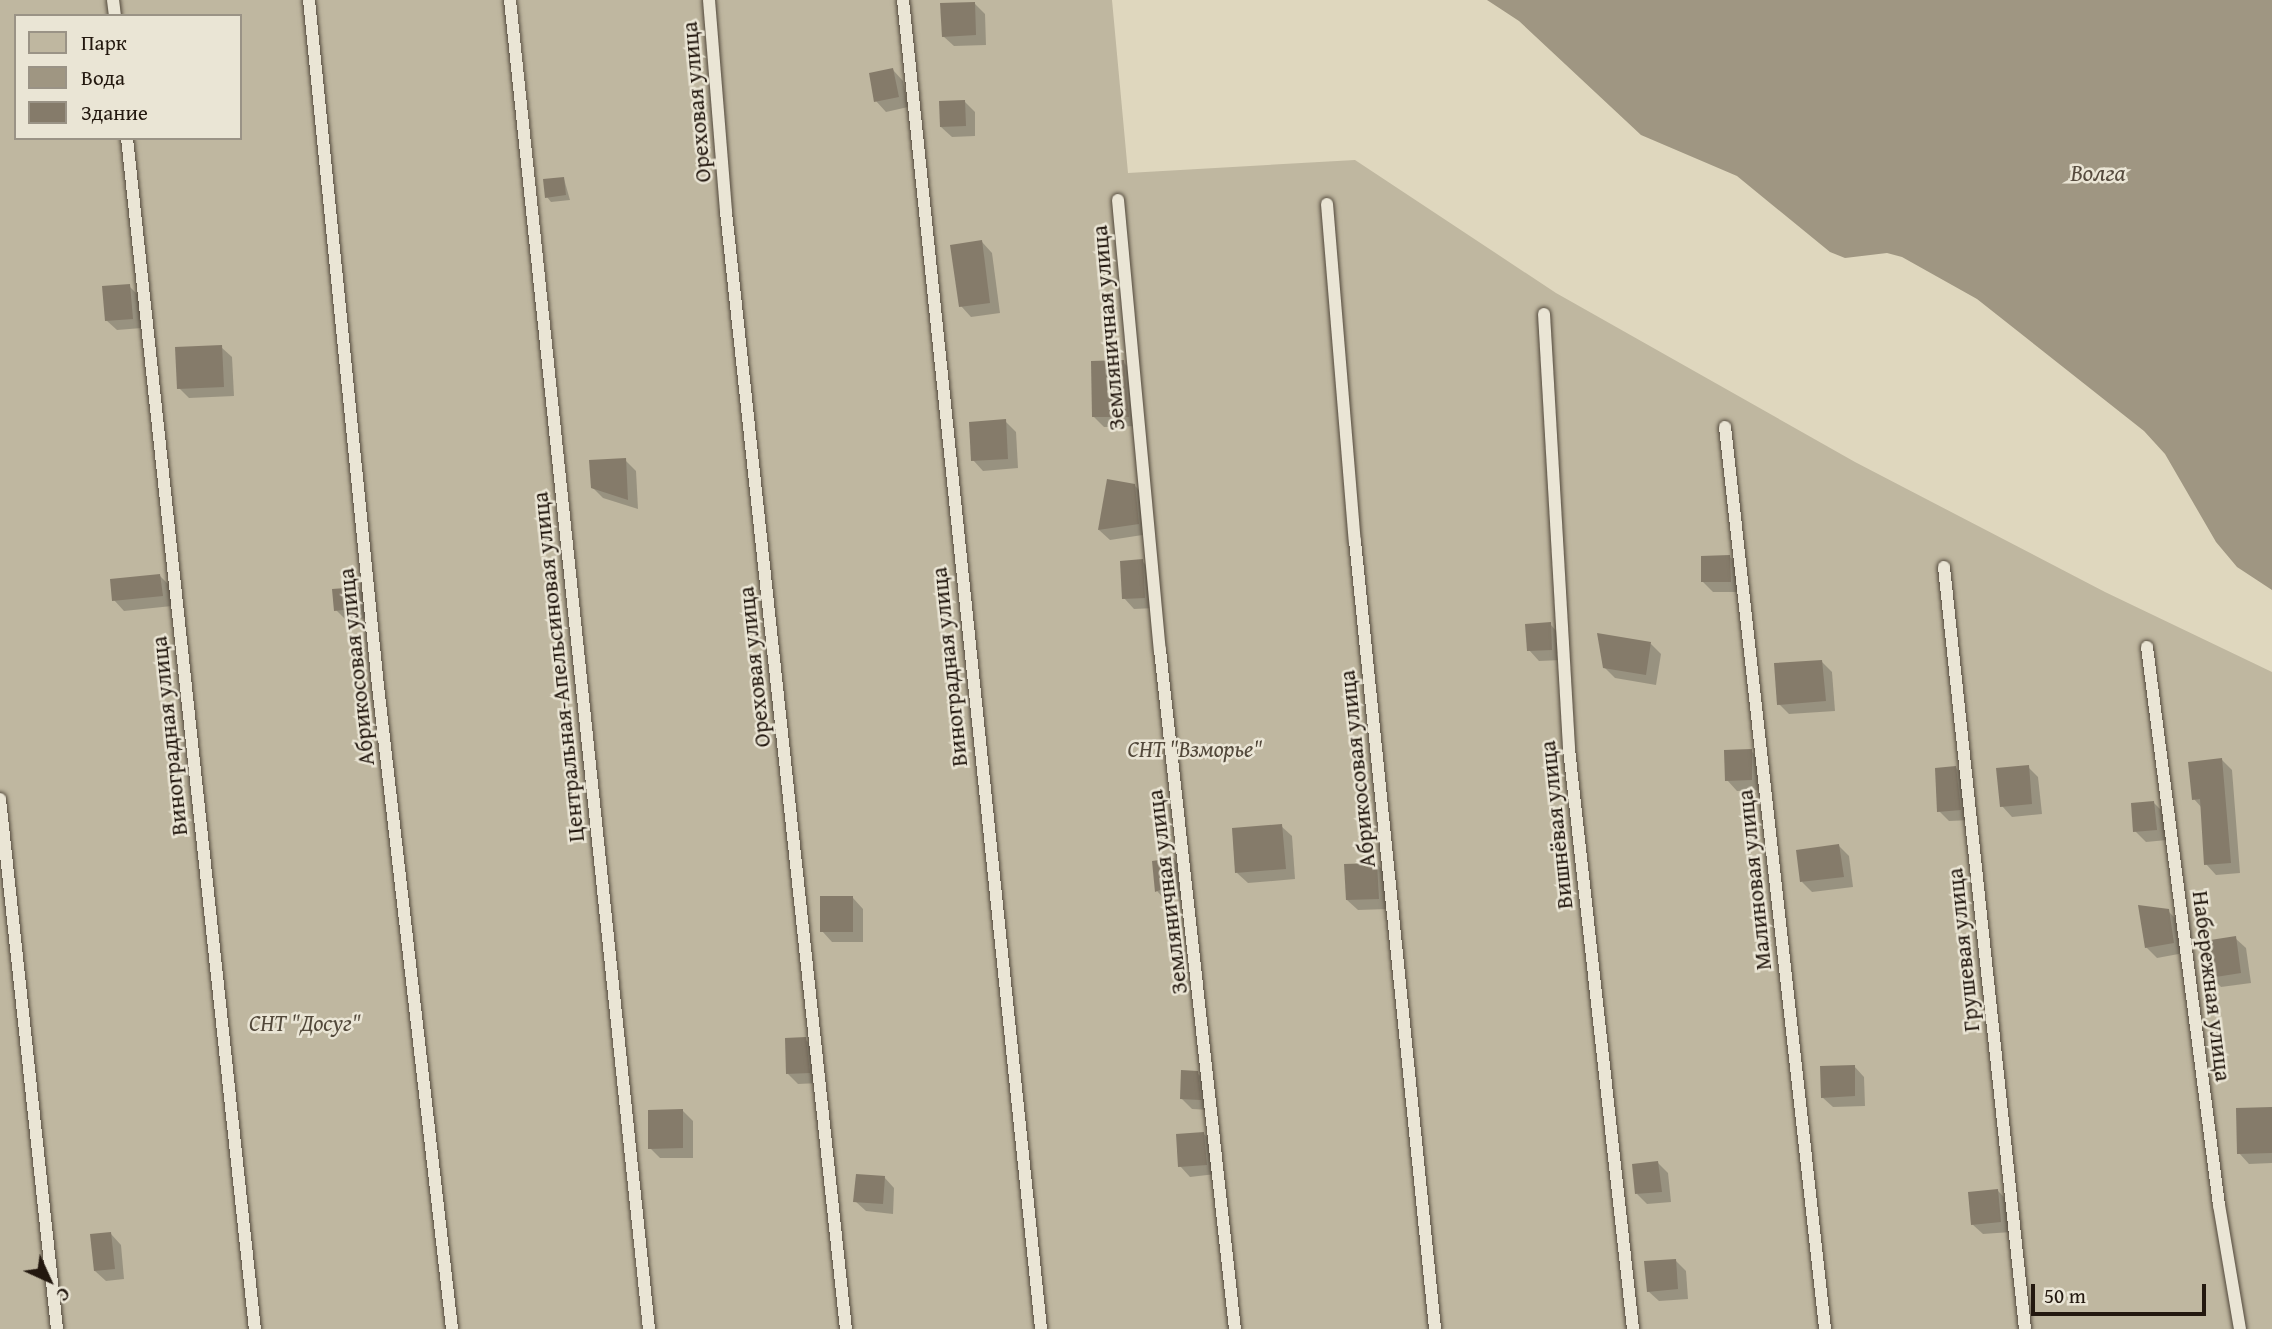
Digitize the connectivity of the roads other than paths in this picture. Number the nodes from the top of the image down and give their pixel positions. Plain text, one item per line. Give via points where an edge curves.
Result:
1 (309, 0) edge
2 (510, 0) edge
3 (709, 0) edge
4 (903, 0) edge
5 (127, 140) edge
6 (1118, 200) dead end
7 (1327, 204) dead end
8 (1545, 314) dead end
9 (1725, 427) dead end
10 (1944, 567) dead end
11 (2147, 647) dead end
12 (0, 799) edge
13 (57, 1329) edge
14 (255, 1329) edge
15 (452, 1329) edge
16 (649, 1329) edge
17 (846, 1329) edge
18 (1041, 1329) edge
19 (1236, 1329) edge
20 (1435, 1329) edge
21 (1633, 1329) edge
22 (1825, 1329) edge
23 (2025, 1329) edge
24 (2240, 1329) edge

1 - 15 lane, Абрикосовая улица via 380,700
2 - 16 lane, Центральная-Апельсиновая улица
3 - 17 lane, Ореховая улица via 728,226
4 - 18 lane, Виноградная улица
5 - 14 lane, Виноградная улица
6 - 19 lane, Земляничная улица via 1160,650
7 - 20 lane, Абрикосовая улица via 1355,541
8 - 21 lane, Вишнёвая улица via 1569,750
9 - 22 lane, Малиновая улица
10 - 23 lane, Грушевая улица
11 - 24 lane, Набережная улица via 2219,1205
12 - 13 lane

